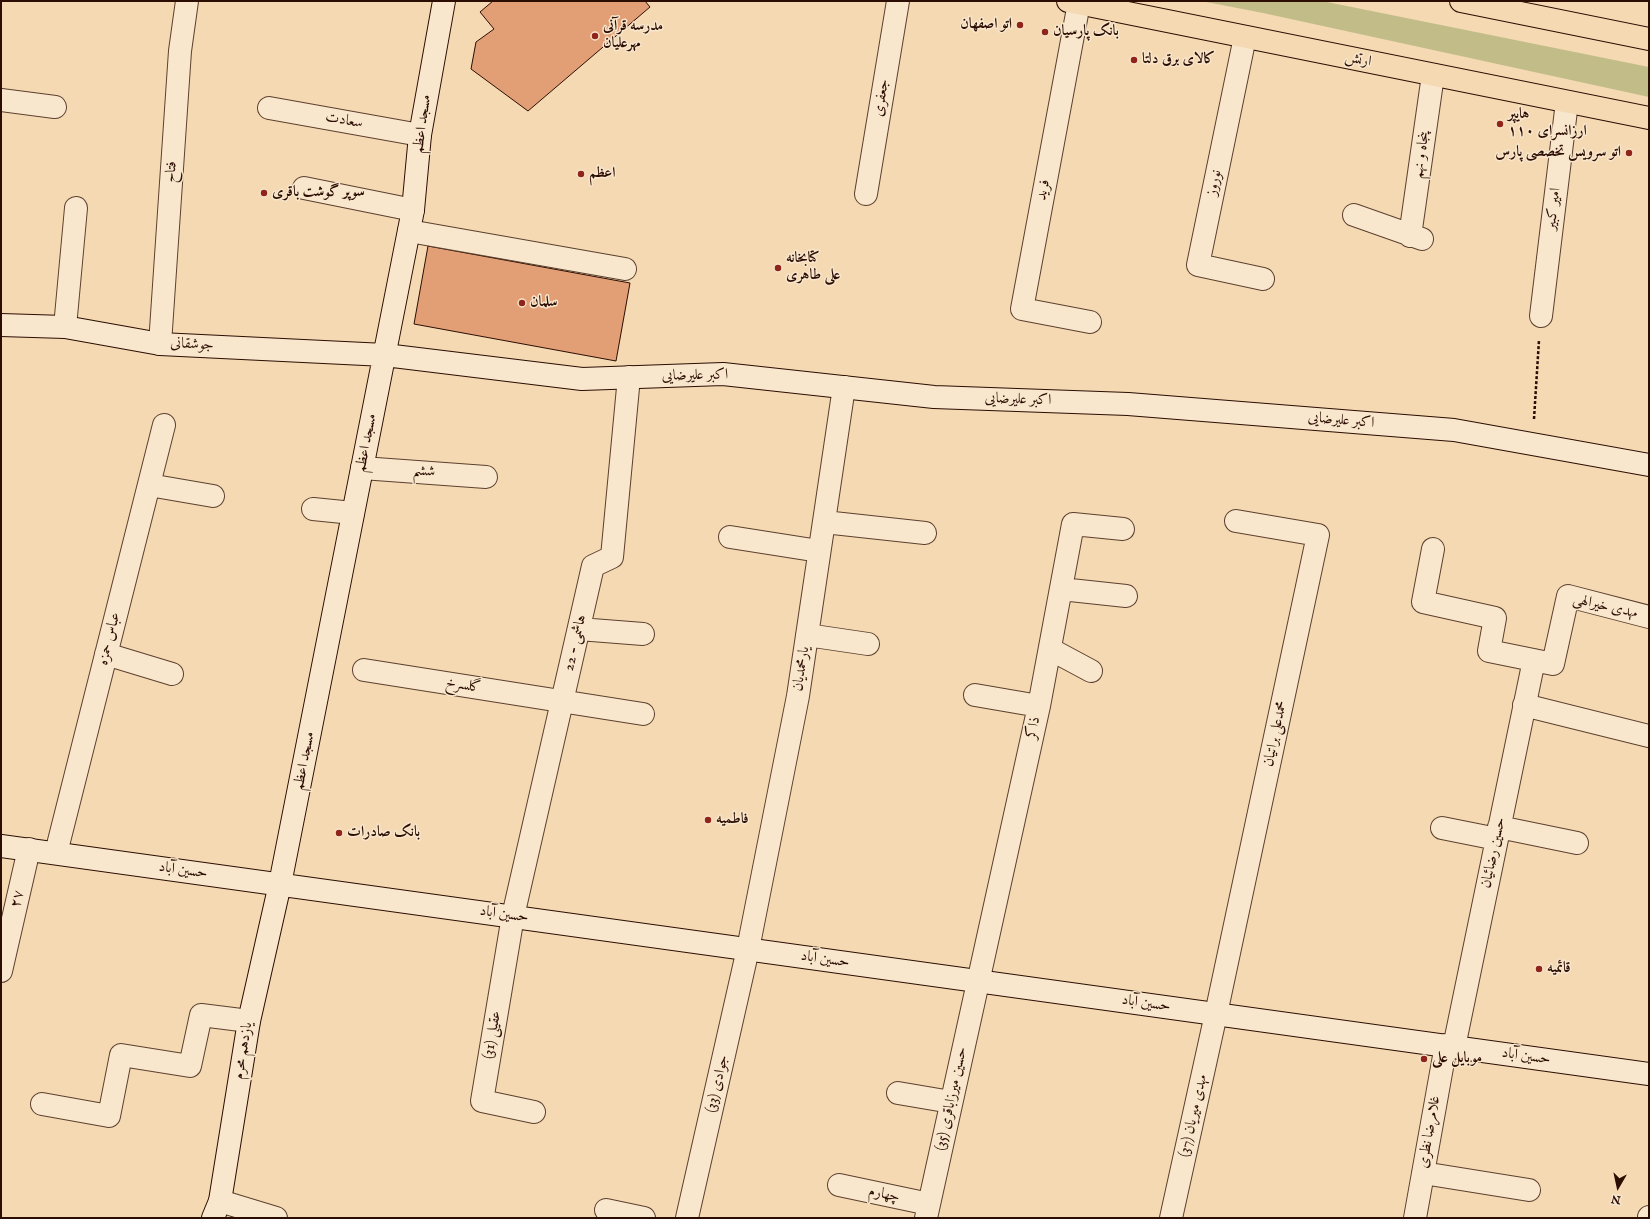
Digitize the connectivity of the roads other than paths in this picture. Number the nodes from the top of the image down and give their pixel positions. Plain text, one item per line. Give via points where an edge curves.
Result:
1 (187, 1) edge
2 (444, 1) edge
3 (898, 1) edge
4 (1461, 1) edge
5 (1073, 2) edge
6 (1245, 37) junction
7 (1649, 39) edge
8 (1433, 75) junction
9 (1, 100) edge
10 (1567, 102) junction
11 (55, 107) dead end
12 (269, 108) dead end
13 (1649, 118) edge
14 (420, 135) junction
15 (304, 188) dead end
16 (866, 194) dead end
17 (76, 208) dead end
18 (413, 210) junction
19 (1354, 215) dead end
20 (409, 231) junction
21 (625, 269) dead end
22 (1264, 280) dead end
23 (1541, 316) road end
24 (1090, 322) dead end
25 (1, 326) edge
26 (65, 327) junction
27 (160, 344) junction
28 (385, 355) junction
29 (629, 377) junction
30 (844, 387) junction
31 (164, 425) dead end
32 (1649, 465) edge
33 (362, 468) junction
34 (486, 477) dead end
35 (149, 485) junction
36 (214, 496) dead end
37 (313, 509) dead end
38 (353, 513) junction
39 (1236, 521) dead end
40 (824, 522) junction
41 (1123, 529) dead end
42 (925, 533) dead end
43 (730, 537) dead end
44 (1433, 549) dead end
45 (819, 551) junction
46 (1061, 588) junction
47 (1126, 596) dead end
48 (1649, 617) edge
49 (579, 629) junction
50 (643, 634) dead end
51 (807, 635) junction
52 (868, 644) dead end
53 (1050, 649) junction
54 (106, 654) junction
55 (1534, 660) junction
56 (364, 670) dead end
57 (1091, 671) dead end
58 (172, 674) dead end
59 (975, 695) dead end
60 (562, 702) junction
61 (1524, 705) junction
62 (1039, 706) junction
63 (643, 714) dead end
64 (1649, 736) edge
65 (1442, 828) dead end
66 (1498, 833) junction
67 (1577, 843) dead end
68 (1, 846) edge
69 (29, 849) junction
70 (56, 853) junction
71 (280, 884) junction
72 (513, 916) junction
73 (748, 949) junction
74 (1, 971) edge
75 (978, 981) junction
76 (1216, 1014) junction
77 (249, 1021) junction
78 (1450, 1046) junction
79 (1649, 1074) edge
80 (898, 1092) dead end
81 (951, 1102) junction
82 (42, 1104) dead end
83 (534, 1112) dead end
84 (1423, 1173) junction
85 (839, 1185) dead end
86 (1529, 1190) dead end
87 (217, 1210) edge
88 (606, 1210) dead end
89 (927, 1211) edge
90 (264, 1216) edge
91 (644, 1218) edge
92 (687, 1218) edge
93 (1171, 1218) edge
94 (1415, 1218) edge

1 - 27 street, فتاح via 180,51
2 - 14 street, مسجد اعظم
3 - 16 street, جعفری
4 - 7 main road
5 - 6 main road, ارتش
5 - 24 street, فرید via 1022,309
6 - 8 main road, ارتش
6 - 22 street, نوروز via 1198,265
8 - 10 main road, ارتش
8 - 19 street, پنجاه و نهم via 1416,238
9 - 11 street
10 - 13 main road, ارتش
10 - 23 street, امیر کبیر
12 - 14 street, سعادت
14 - 18 street, مسجد اعظم
15 - 18 street
17 - 26 street
18 - 20 street, مسجد اعظم
20 - 21 street
20 - 28 street, مسجد اعظم
25 - 26 street, جوشقانی
26 - 27 street, جوشقانی
27 - 28 street, جوشقانی
28 - 29 street, اکبر علیرضایی via 582,379
28 - 33 street, مسجد اعظم
29 - 30 street, اکبر علیرضایی via 723,374
29 - 49 street, هاشمی - 22 via 612,557 593,566
30 - 32 street, اکبر علیرضایی via 934,397 1128,404 1446,430
30 - 40 street, یارمحمدیان
31 - 35 street, عباس حمزه
33 - 34 street, ششم
33 - 38 street, مسجد اعظم
35 - 36 street
35 - 54 street, عباس حمزه
37 - 38 street
38 - 71 street, مسجد اعظم
39 - 76 street, محمدعلی براتیان via 1318,535
40 - 42 street
40 - 45 street, یارمحمدیان
41 - 46 street, ذاکر via 1073,524
43 - 45 street
44 - 55 street, مهدی خیرالهی via 1423,602 1495,618 1488,650
45 - 51 street, یارمحمدیان
46 - 47 street
46 - 53 street, ذاکر
48 - 55 street, مهدی خیرالهی via 1568,596 1553,664
49 - 50 street
49 - 60 street, هاشمی - 22
51 - 52 street
51 - 73 street, یارمحمدیان via 798,696
53 - 57 street
53 - 62 street, ذاکر
54 - 58 street
54 - 70 street, عباس حمزه
55 - 61 street, حسین رضائیان
56 - 60 street, گلسرخ
59 - 62 street
60 - 63 street, گلسرخ
60 - 72 street, هاشمی - 22
61 - 64 street
61 - 66 street, حسین رضائیان
62 - 75 street, ذاکر
65 - 66 street
66 - 67 street
66 - 78 street, حسین رضائیان
68 - 69 street, حسین آباد
69 - 70 street, حسین آباد
69 - 74 street, ۲۷
70 - 71 street, حسین آباد
71 - 72 street, حسین آباد
71 - 77 street, یازدهم محرم
72 - 73 street, حسین آباد
72 - 83 street, عقیلی (31) via 482,1101
73 - 75 street, حسین آباد
73 - 92 street, جوادی (33)
75 - 76 street, حسین آباد
75 - 81 street, حسین میرزاباقری (35)
76 - 78 street, حسین آباد
76 - 93 street, مهدی میریان (37)
77 - 82 street via 201,1015 190,1066 121,1055 109,1116
77 - 87 street, یازدهم محرم
78 - 79 street, حسین آباد
78 - 84 street, غلامرضا نظری
80 - 81 street
81 - 89 street, حسین میرزاباقری (35)
84 - 86 street
84 - 94 street, غلامرضا نظری
85 - 89 street, چهارم
87 - 90 street
88 - 91 street

